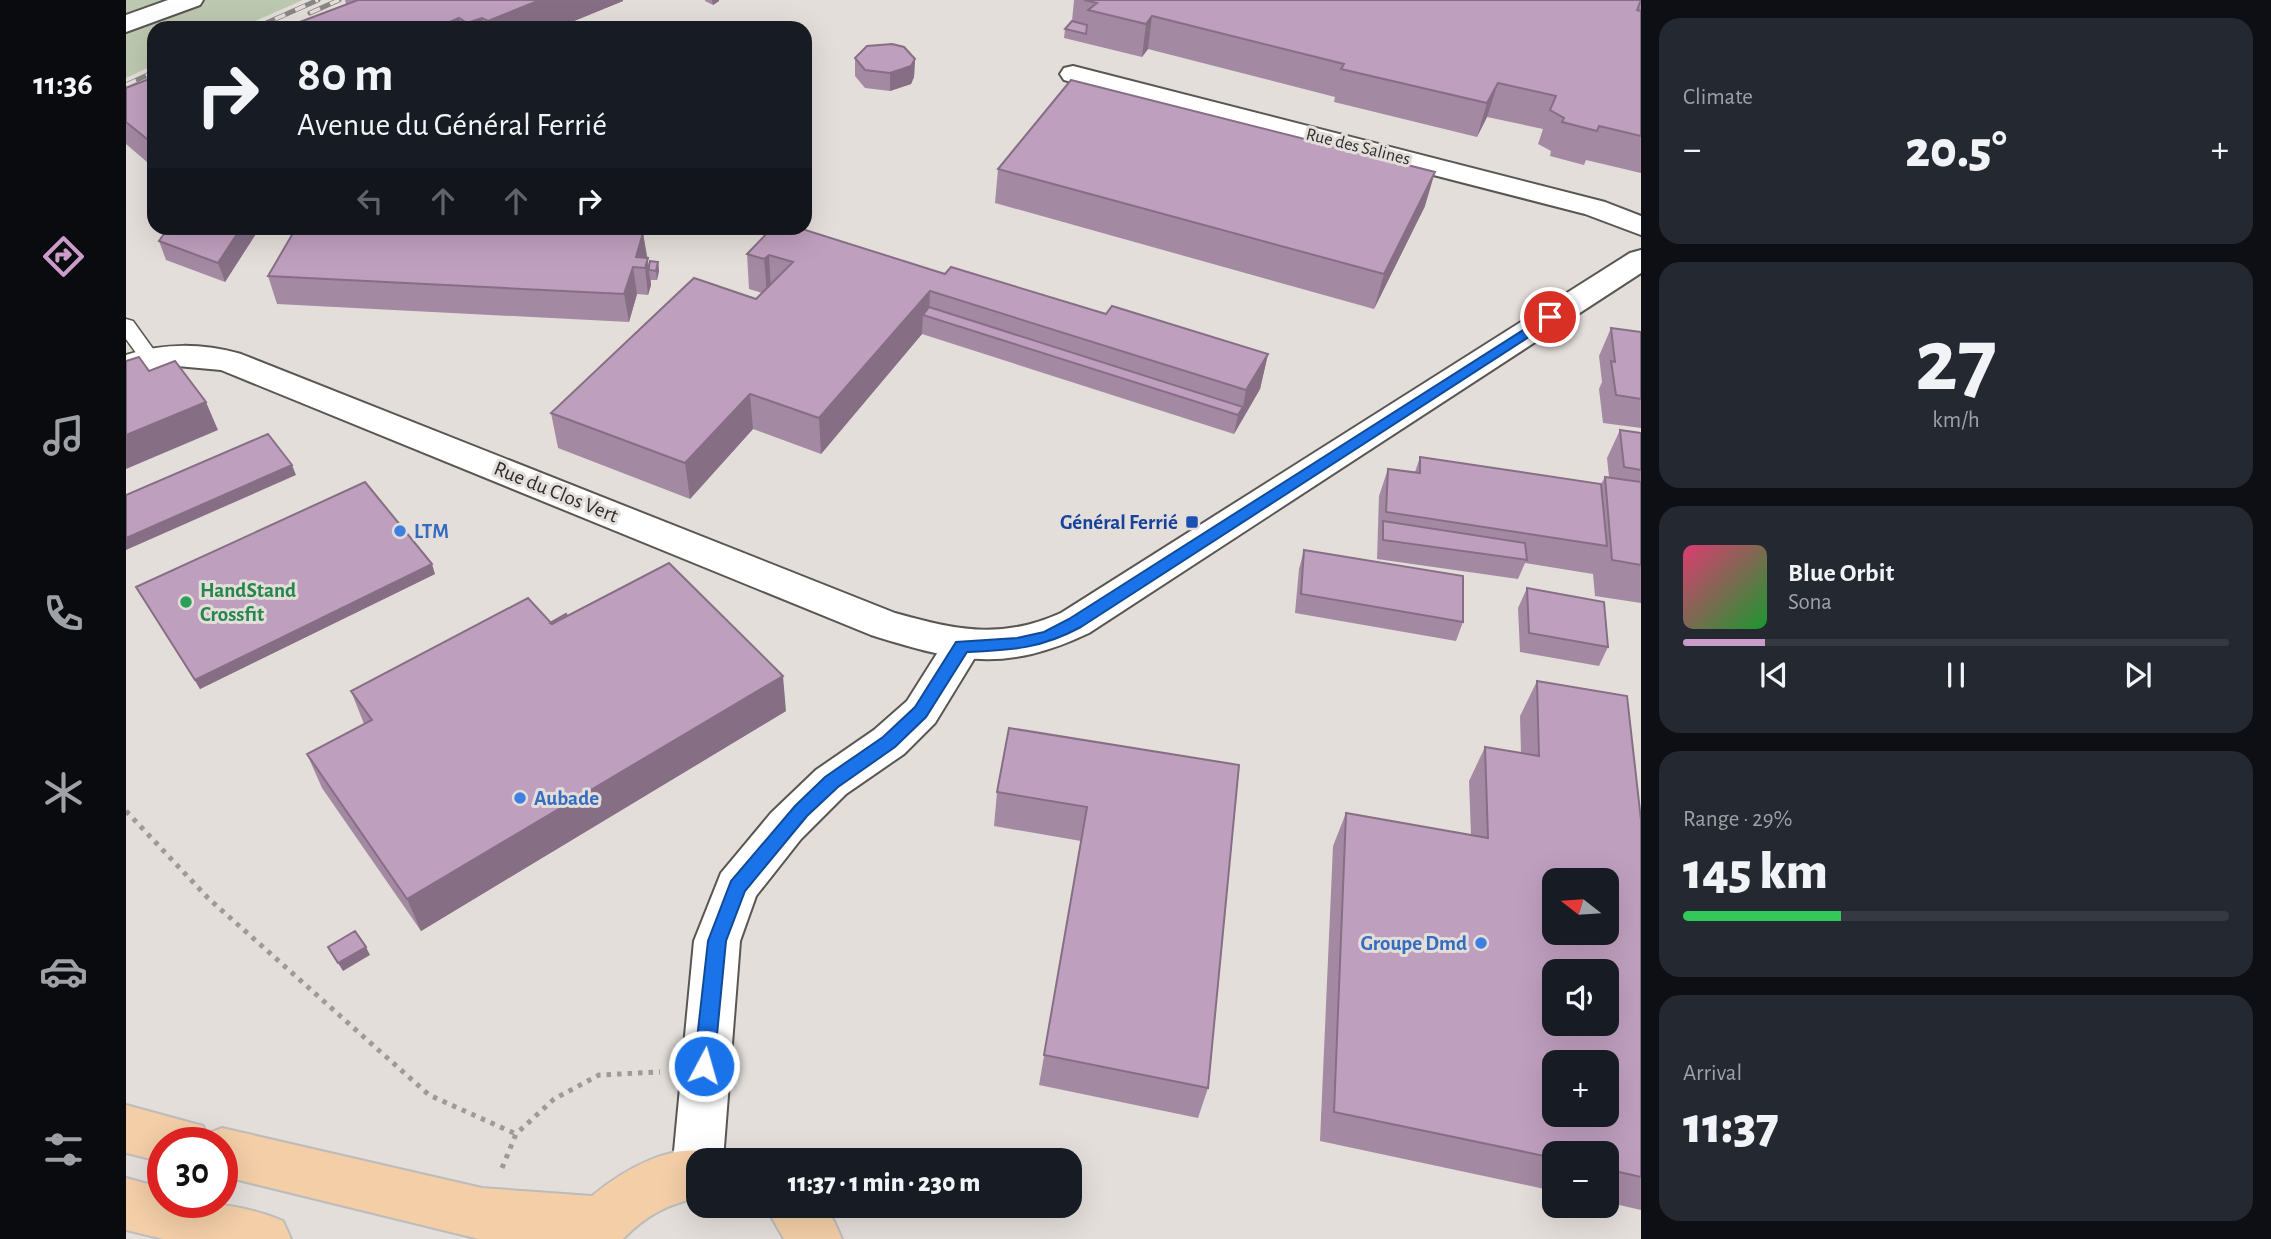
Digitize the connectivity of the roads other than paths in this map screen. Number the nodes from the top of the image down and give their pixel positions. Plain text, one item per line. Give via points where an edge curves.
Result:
1 (191, 0) edge
2 (126, 24) edge
3 (1073, 74) dead end
4 (1641, 226) edge
5 (1641, 259) edge
6 (126, 326) edge
7 (138, 362) edge
8 (962, 646) junction
9 (126, 1129) edge
10 (147, 1134) edge
11 (700, 1148) edge
12 (238, 1156) edge
13 (686, 1175) edge
14 (126, 1204) edge
15 (799, 1218) edge
16 (595, 1231) edge
17 (265, 1239) edge
18 (816, 1239) edge

1 - 2 street
3 - 4 street, Rue des Salines via 1595,208
5 - 8 street, Rue du Clos Vert via 1075,623 1048,638
6 - 7 lane, Rue du Clos Vert
7 - 8 street, Rue du Clos Vert via 191,353 229,360 885,625
8 - 11 street via 920,712 889,742 831,782 737,886 717,941
9 - 10 main road
12 - 16 main road via 482,1214
13 - 16 main road via 662,1180 629,1197
14 - 17 main road
15 - 18 main road

